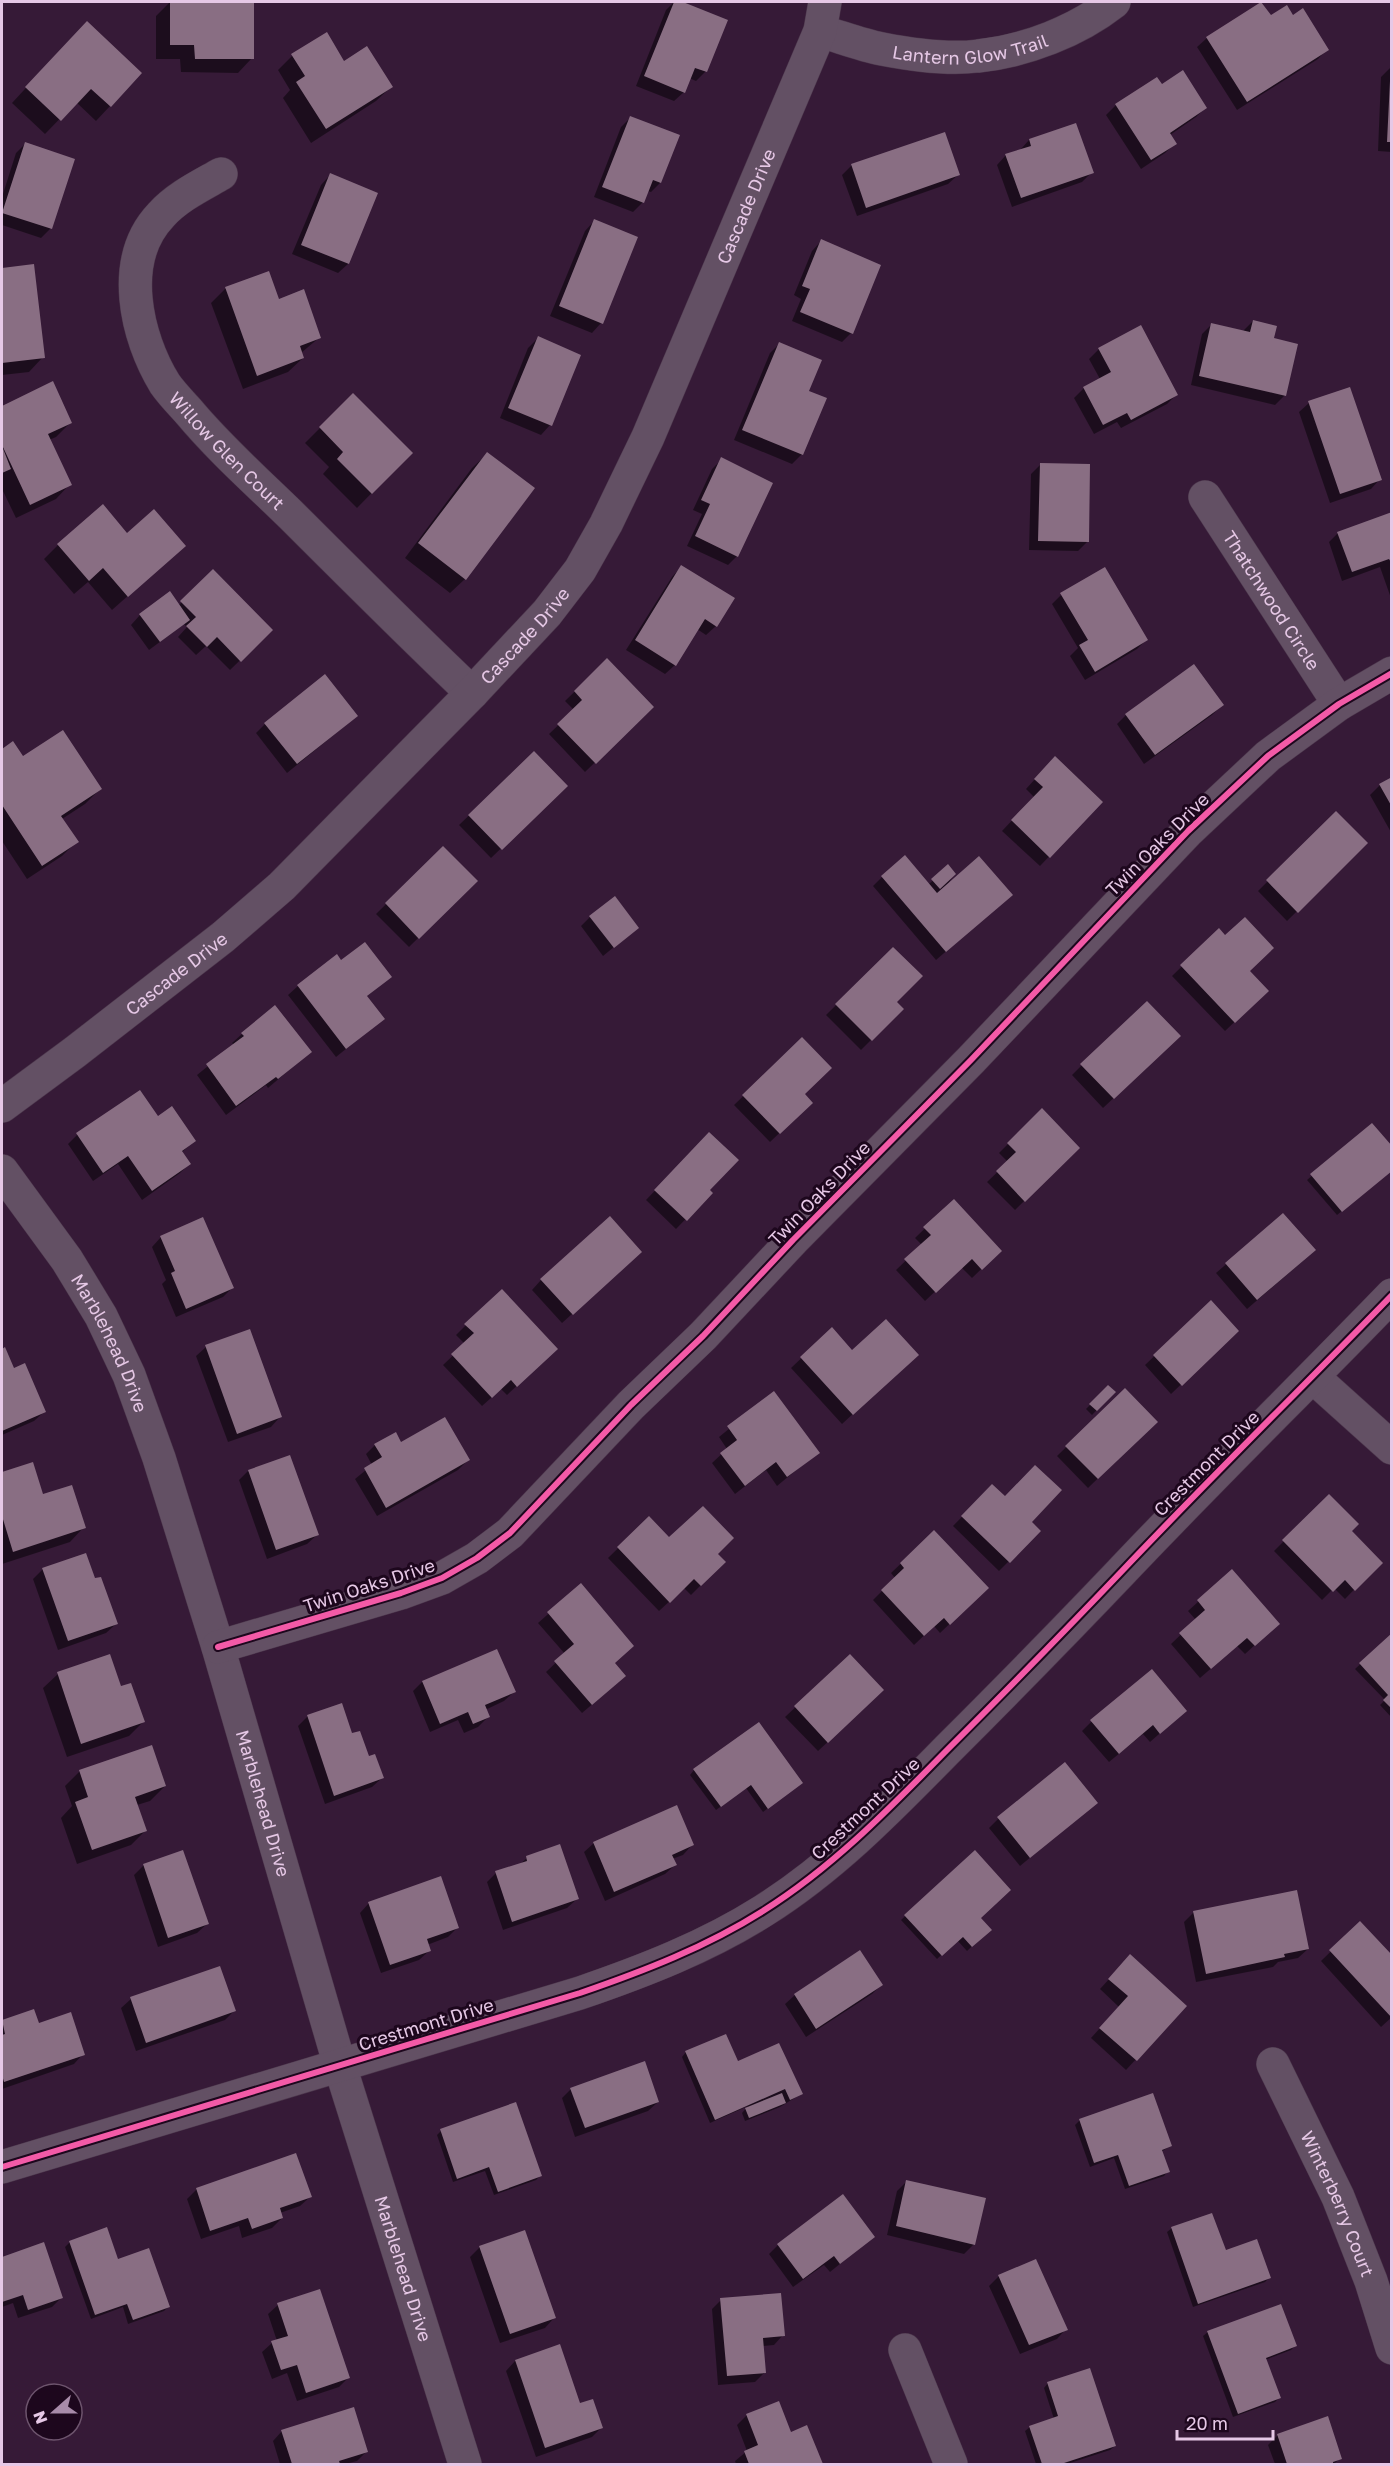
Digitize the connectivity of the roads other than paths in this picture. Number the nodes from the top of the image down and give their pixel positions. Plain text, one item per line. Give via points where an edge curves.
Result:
1 (1114, 2) edge
2 (822, 16) edge
3 (221, 174) dead end
4 (1205, 497) dead end
5 (1392, 673) edge
6 (472, 693) junction
7 (1339, 704) junction
8 (2, 1106) edge
9 (2, 1171) edge
10 (1392, 1295) edge
11 (1313, 1377) junction
12 (1392, 1448) edge
13 (218, 1647) junction
14 (1273, 2064) dead end
15 (340, 2066) junction
16 (2, 2167) edge
17 (1392, 2348) edge
18 (905, 2350) dead end
19 (465, 2464) edge
20 (951, 2464) edge

1 - 2 street, Lantern Glow Trail via 1060,33 1018,49 977,57 928,56 880,49
2 - 6 street, Cascade Drive via 648,437 606,524 580,570 547,613
3 - 6 street, Willow Glen Court via 190,191 160,215 148,233 135,284 140,326 150,357 166,386 216,444
4 - 7 street, Thatchwood Circle
5 - 7 street, Twin Oaks Drive
6 - 8 street, Cascade Drive via 273,893 214,944
7 - 13 street, Twin Oaks Drive via 1268,756 1188,831 971,1060 510,1533 442,1578
9 - 13 street, Marblehead Drive via 68,1260 101,1316 129,1376
10 - 11 street, Crestmont Drive
11 - 12 street
11 - 15 street, Crestmont Drive via 865,1833 816,1875 762,1912 641,1972
13 - 15 street, Marblehead Drive
14 - 17 street, Winterberry Court via 1338,2197
15 - 16 street, Crestmont Drive
15 - 19 street, Marblehead Drive
18 - 20 street

